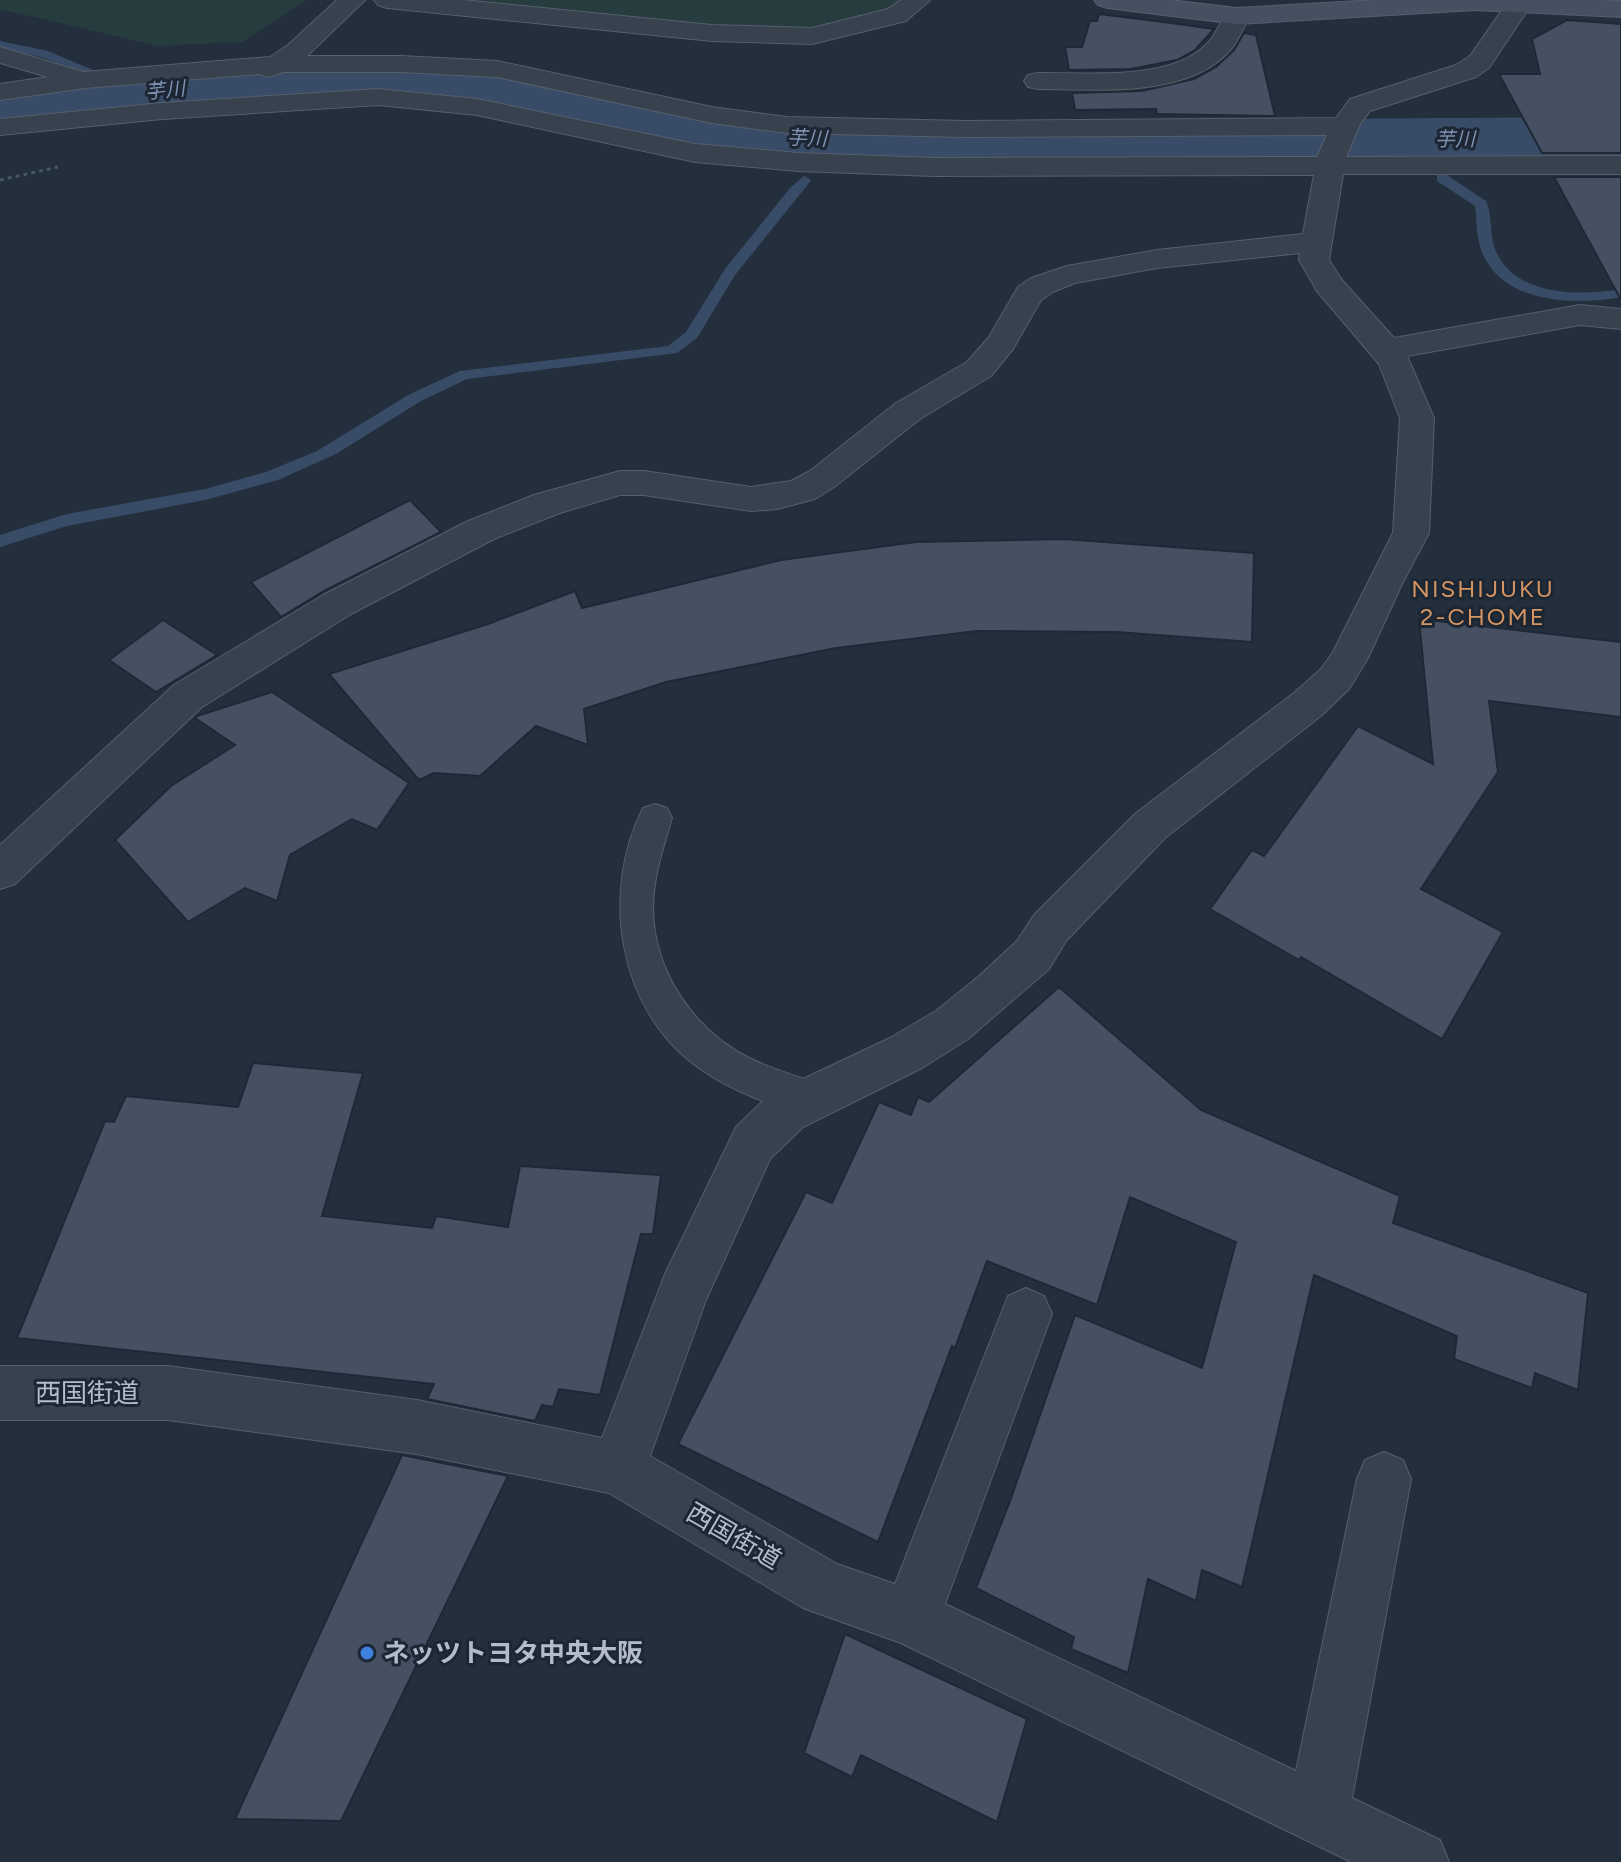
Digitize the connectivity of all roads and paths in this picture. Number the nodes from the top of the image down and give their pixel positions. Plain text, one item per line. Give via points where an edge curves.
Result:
1 (352, 0) edge
2 (387, 0) edge
3 (917, 0) edge
4 (1107, 0) edge
5 (1520, 2) edge
6 (1621, 9) edge
7 (1237, 16) junction
8 (0, 55) edge
9 (270, 68) junction
10 (85, 80) junction
11 (1038, 81) dead end
12 (0, 92) edge
13 (216, 101) junction
14 (0, 127) edge
15 (1337, 144) junction
16 (1621, 165) edge
17 (1316, 242) junction
18 (1621, 319) edge
19 (1387, 349) junction
20 (655, 818) dead end
21 (0, 871) edge
22 (811, 1099) junction
23 (1026, 1314) dead end
24 (0, 1393) edge
25 (618, 1468) junction
26 (1384, 1479) dead end
27 (911, 1618) junction
28 (1318, 1813) junction
29 (1418, 1862) edge

1 - 9 street via 297,51
2 - 3 street via 712,33 812,36 897,15
4 - 7 street
5 - 6 street
5 - 7 street
5 - 15 street via 1475,67 1367,100 1354,110
7 - 11 street via 1221,45 1181,72 1147,80
8 - 10 street
9 - 10 street
9 - 13 street
9 - 15 street via 388,64 497,69 691,111 787,125
10 - 12 street
13 - 14 street
13 - 15 street via 409,99 477,107 695,153 839,164
15 - 16 street
15 - 17 street
17 - 19 street via 1314,260 1328,284
17 - 21 street via 1157,259 1067,275 1042,285 1029,294 1002,342 979,369 908,411 803,490 751,499 620,483 481,530 338,604 188,696
18 - 19 street via 1580,315
19 - 22 street via 1417,418 1411,533 1335,679 1150,826 1050,928 1033,955 952,1025
20 - 22 lane via 635,903 644,955 668,1014 715,1059 781,1091
22 - 25 street via 786,1111 753,1143 683,1292
23 - 27 street
24 - 25 street, 西国街道 via 168,1393 417,1427
25 - 27 street, 西国街道 via 823,1588
26 - 28 street
27 - 28 street, 西国街道
28 - 29 street, 西国街道

